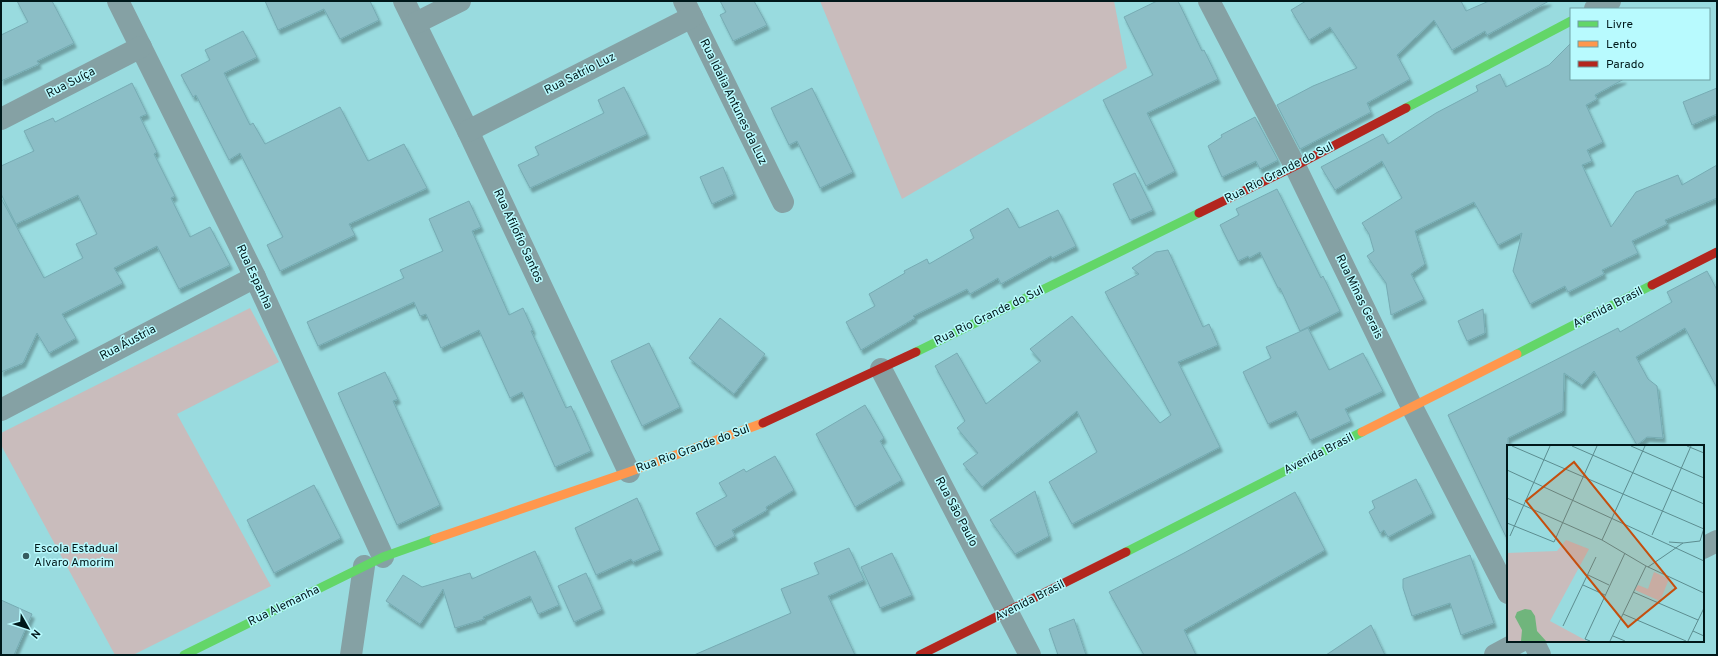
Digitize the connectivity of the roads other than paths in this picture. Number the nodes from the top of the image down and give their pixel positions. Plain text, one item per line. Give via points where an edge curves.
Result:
1 (118, 1) edge
2 (404, 1) edge
3 (460, 1) edge
4 (1209, 1) edge
5 (1610, 1) edge
6 (1597, 8) edge
7 (688, 9) edge
8 (1570, 22) edge
9 (416, 23) junction
10 (141, 47) junction
11 (1, 119) edge
12 (468, 131) junction
13 (1295, 166) junction
14 (783, 202) dead end
15 (1717, 252) edge
16 (254, 277) junction
17 (881, 369) junction
18 (1412, 407) junction
19 (1, 410) edge
20 (629, 472) junction
21 (1717, 541) edge
22 (1704, 548) edge
23 (374, 562) junction
24 (1507, 591) edge
25 (1008, 612) junction
26 (1519, 642) edge
27 (1534, 642) edge
28 (184, 655) edge
29 (351, 655) edge
30 (920, 655) edge
31 (1030, 655) edge
32 (1495, 655) edge
33 (1540, 655) edge

1 - 10 street, Rua Espanha
2 - 9 street, Rua Afilofio Santos
3 - 9 street
4 - 13 street, Rua Minas Gerais
5 - 6 street
7 - 12 street, Rua Satrio Luz
7 - 14 street, Rua Idalia Antunes da Luz
8 - 13 street, Rua Rio Grande do Sul
9 - 12 street, Rua Afilofio Santos
10 - 11 street, Rua Suíça
10 - 16 street, Rua Espanha
12 - 20 street, Rua Afilofio Santos
13 - 17 street, Rua Rio Grande do Sul
13 - 18 street, Rua Minas Gerais
15 - 18 street, Avenida Brasil
16 - 19 street, Rua Áustria
16 - 23 street, Rua Espanha
17 - 20 street, Rua Rio Grande do Sul via 771,420
17 - 25 street, Rua São Paulo
18 - 24 street, Rua Minas Gerais
18 - 25 street, Avenida Brasil
20 - 23 street, Rua Rio Grande do Sul
21 - 22 street
23 - 28 street, Rua Alemanha
23 - 29 street
25 - 30 street, Avenida Brasil
25 - 31 street, Rua São Paulo
26 - 32 street
27 - 33 street

